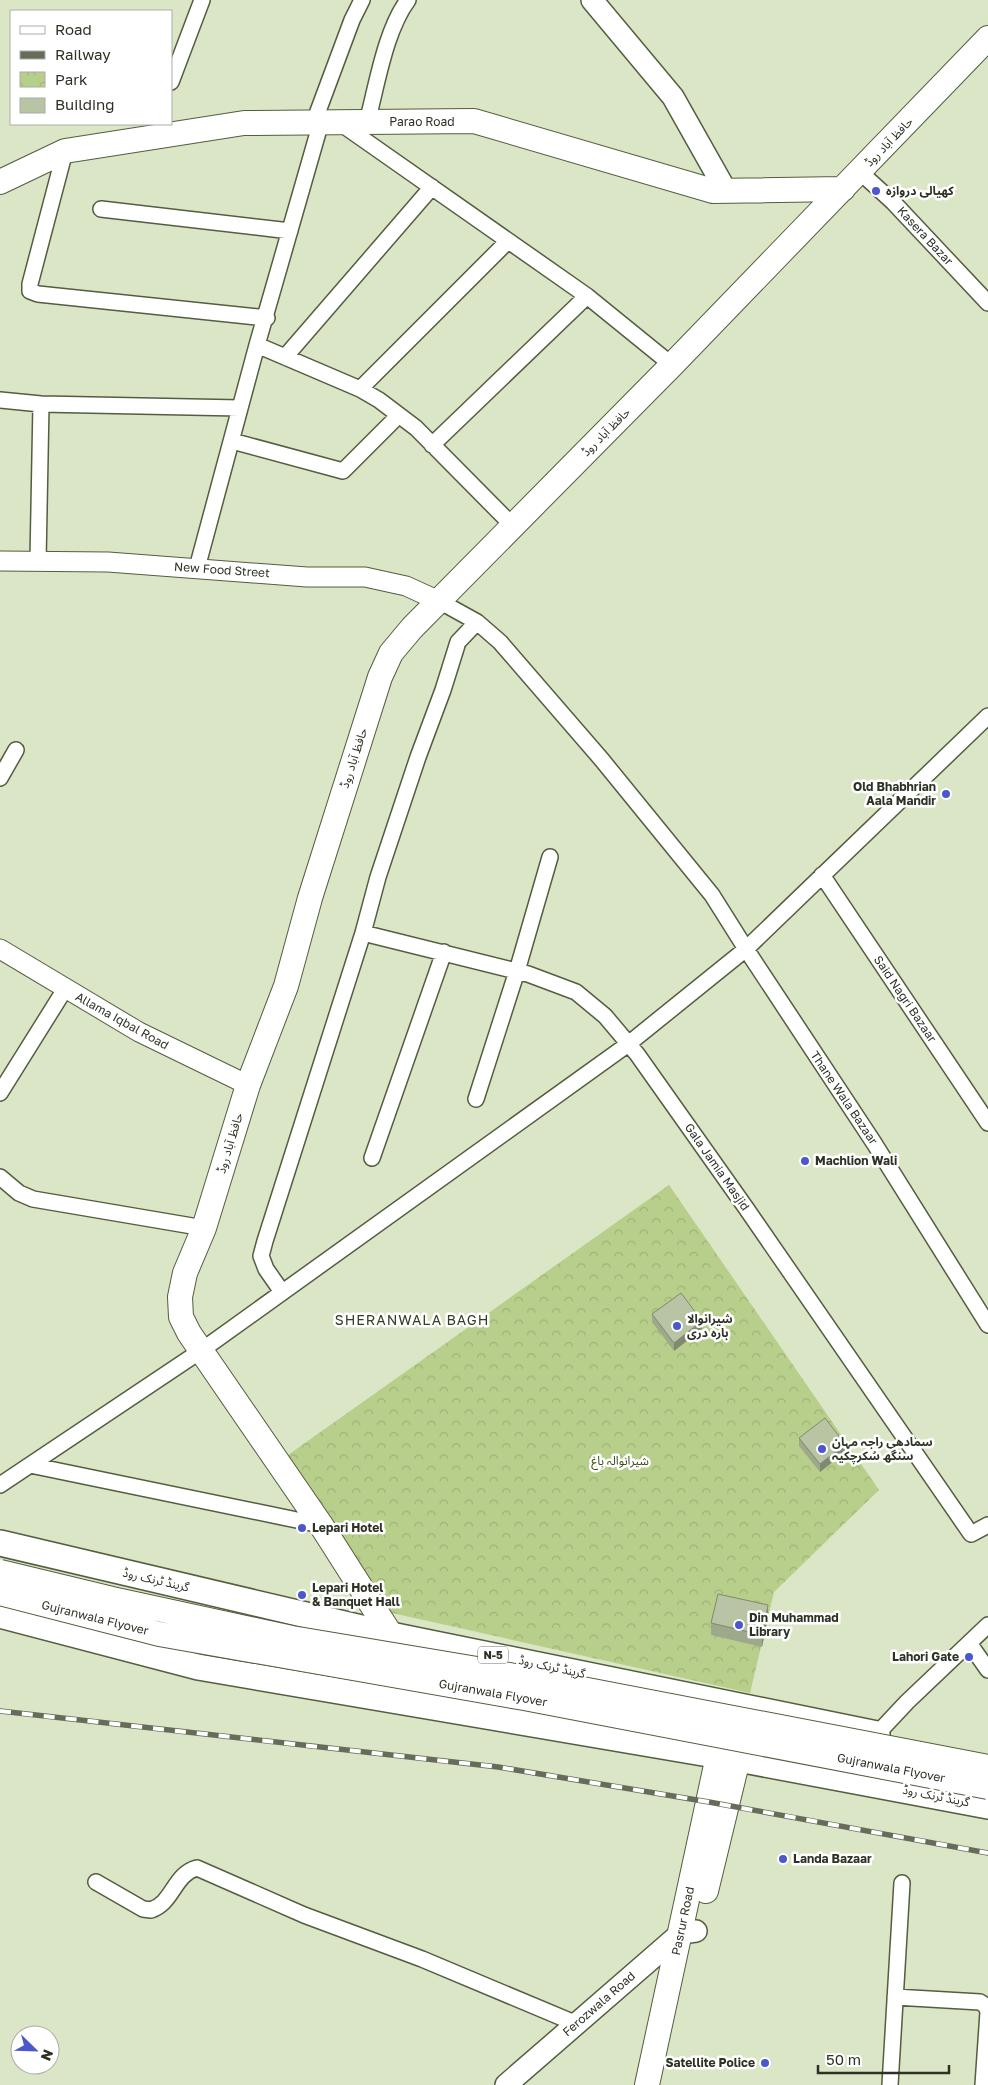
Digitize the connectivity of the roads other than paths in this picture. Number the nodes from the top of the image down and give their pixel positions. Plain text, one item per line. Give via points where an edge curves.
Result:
1 (202, 0) edge
2 (362, 0) edge
3 (408, 0) edge
4 (592, 0) edge
5 (988, 38) edge
6 (172, 79) edge
7 (325, 122) junction
8 (367, 122) junction
9 (153, 131) edge
10 (65, 151) junction
11 (860, 172) junction
12 (0, 182) edge
13 (432, 188) junction
14 (843, 189) junction
15 (726, 191) junction
16 (101, 209) dead end
17 (290, 231) junction
18 (508, 241) junction
19 (587, 296) junction
20 (988, 303) edge
21 (266, 318) junction
22 (257, 346) junction
23 (285, 357) junction
24 (672, 365) junction
25 (360, 388) junction
26 (0, 400) edge
27 (41, 404) junction
28 (240, 408) junction
29 (399, 415) junction
30 (232, 441) junction
31 (432, 445) junction
32 (513, 526) junction
33 (0, 560) edge
34 (38, 561) junction
35 (198, 568) junction
36 (439, 601) junction
37 (477, 622) junction
38 (988, 716) edge
39 (16, 750) dead end
40 (1, 774) edge
41 (550, 857) dead end
42 (822, 875) junction
43 (363, 932) junction
44 (746, 949) junction
45 (0, 950) edge
46 (444, 952) junction
47 (517, 971) junction
48 (65, 989) junction
49 (628, 1045) junction
50 (248, 1085) junction
51 (0, 1092) edge
52 (476, 1099) dead end
53 (988, 1122) edge
54 (372, 1158) dead end
55 (0, 1177) edge
56 (204, 1228) junction
57 (282, 1292) junction
58 (988, 1325) edge
59 (202, 1350) junction
60 (30, 1465) junction
61 (0, 1485) edge
62 (321, 1525) junction
63 (988, 1525) edge
64 (0, 1543) edge
65 (0, 1572) edge
66 (0, 1593) edge
67 (0, 1615) edge
68 (988, 1625) edge
69 (391, 1635) junction
70 (968, 1643) junction
71 (988, 1670) edge
72 (877, 1734) junction
73 (988, 1756) edge
74 (728, 1758) junction
75 (988, 1767) edge
76 (868, 1783) junction
77 (988, 1787) edge
78 (988, 1806) edge
79 (96, 1882) dead end
80 (902, 1884) dead end
81 (689, 1932) junction
82 (895, 1997) junction
83 (577, 2024) junction
84 (506, 2085) edge
85 (647, 2085) edge
86 (663, 2085) edge
87 (890, 2085) edge
88 (983, 2085) edge

1 - 6 street
2 - 7 street via 352,20
3 - 8 street via 399,11 392,31
4 - 15 main road via 673,97
5 - 11 main road, حافظ آباد روڈ
7 - 8 main road, Parao Road
7 - 9 main road, Parao Road via 244,123
7 - 13 street
7 - 17 street
8 - 15 main road, Parao Road via 474,121 713,191
9 - 10 main road, Parao Road
10 - 12 main road, Parao Road
10 - 21 street via 30,291
11 - 14 main road, حافظ آباد روڈ
11 - 20 street, Kasera Bazar via 893,202
13 - 18 street
13 - 23 street
14 - 15 main road, Parao Road
14 - 24 main road, حافظ آباد روڈ
16 - 17 street
17 - 21 street
18 - 19 street
18 - 25 street
19 - 24 street
19 - 31 street
21 - 22 street
22 - 23 street
22 - 28 street
23 - 25 street
24 - 32 main road, حافظ آباد روڈ
25 - 29 street
26 - 27 street
27 - 28 street
27 - 34 street
28 - 30 street
29 - 30 street via 343,471
29 - 31 street
30 - 35 street
31 - 32 street
32 - 36 main road, حافظ آباد روڈ
33 - 34 street, New Food Street
34 - 35 street, New Food Street
35 - 36 street, New Food Street via 307,577 365,577 406,586
36 - 37 street, Thane Wala Bazaar
36 - 50 main road, حافظ آباد روڈ via 391,653 380,677 310,898 286,986
37 - 43 street via 458,642 378,877
37 - 44 street, Thane Wala Bazaar via 500,642 602,760 712,895
38 - 42 street
39 - 40 street
41 - 47 street
42 - 44 street
42 - 53 street, Said Nagri Bazaar
43 - 46 street, Gala Jamia Masjid
43 - 57 street via 261,1256
44 - 49 street
44 - 58 street, Thane Wala Bazaar via 874,1143
45 - 48 street, Allama Iqbal Road
46 - 47 street, Gala Jamia Masjid
46 - 54 street
47 - 49 street, Gala Jamia Masjid via 576,992 605,1016
47 - 52 street
48 - 50 street, Allama Iqbal Road via 139,1032
48 - 51 street
49 - 57 street
49 - 63 street, Gala Jamia Masjid via 746,1208 971,1534
50 - 56 main road, حافظ آباد روڈ
55 - 56 street via 19,1193 33,1199
56 - 59 main road, حافظ آباد روڈ via 185,1273 180,1297 181,1318
57 - 59 street
59 - 60 street
59 - 62 main road, حافظ آباد روڈ
60 - 61 street
60 - 62 street
62 - 69 main road, حافظ آباد روڈ
64 - 69 highway, گرینڈ ٹرنک روڈ / N-5
65 - 75 main road, Gujranwala Flyover, bridge via 292,1638 483,1670
66 - 77 main road, Gujranwala Flyover, bridge via 159,1634 524,1698
67 - 74 highway, گرینڈ ٹرنک روڈ via 198,1668
68 - 70 street
69 - 72 highway, گرینڈ ٹرنک روڈ / N-5
70 - 71 street
70 - 72 street
72 - 73 highway, گرینڈ ٹرنک روڈ / N-5
72 - 76 street
74 - 76 highway, گرینڈ ٹرنک روڈ
74 - 81 main road, Pasrur Road
76 - 78 highway, گرینڈ ٹرنک روڈ
79 - 83 street via 151,1910 163,1904 188,1870 197,1868 304,1915 422,1959
80 - 82 street
81 - 83 main road, Ferozwala Road
81 - 85 main road, Pasrur Road
81 - 86 main road, Pasrur Road
82 - 87 street
82 - 88 street via 980,2002 986,2006
83 - 84 main road, Ferozwala Road

